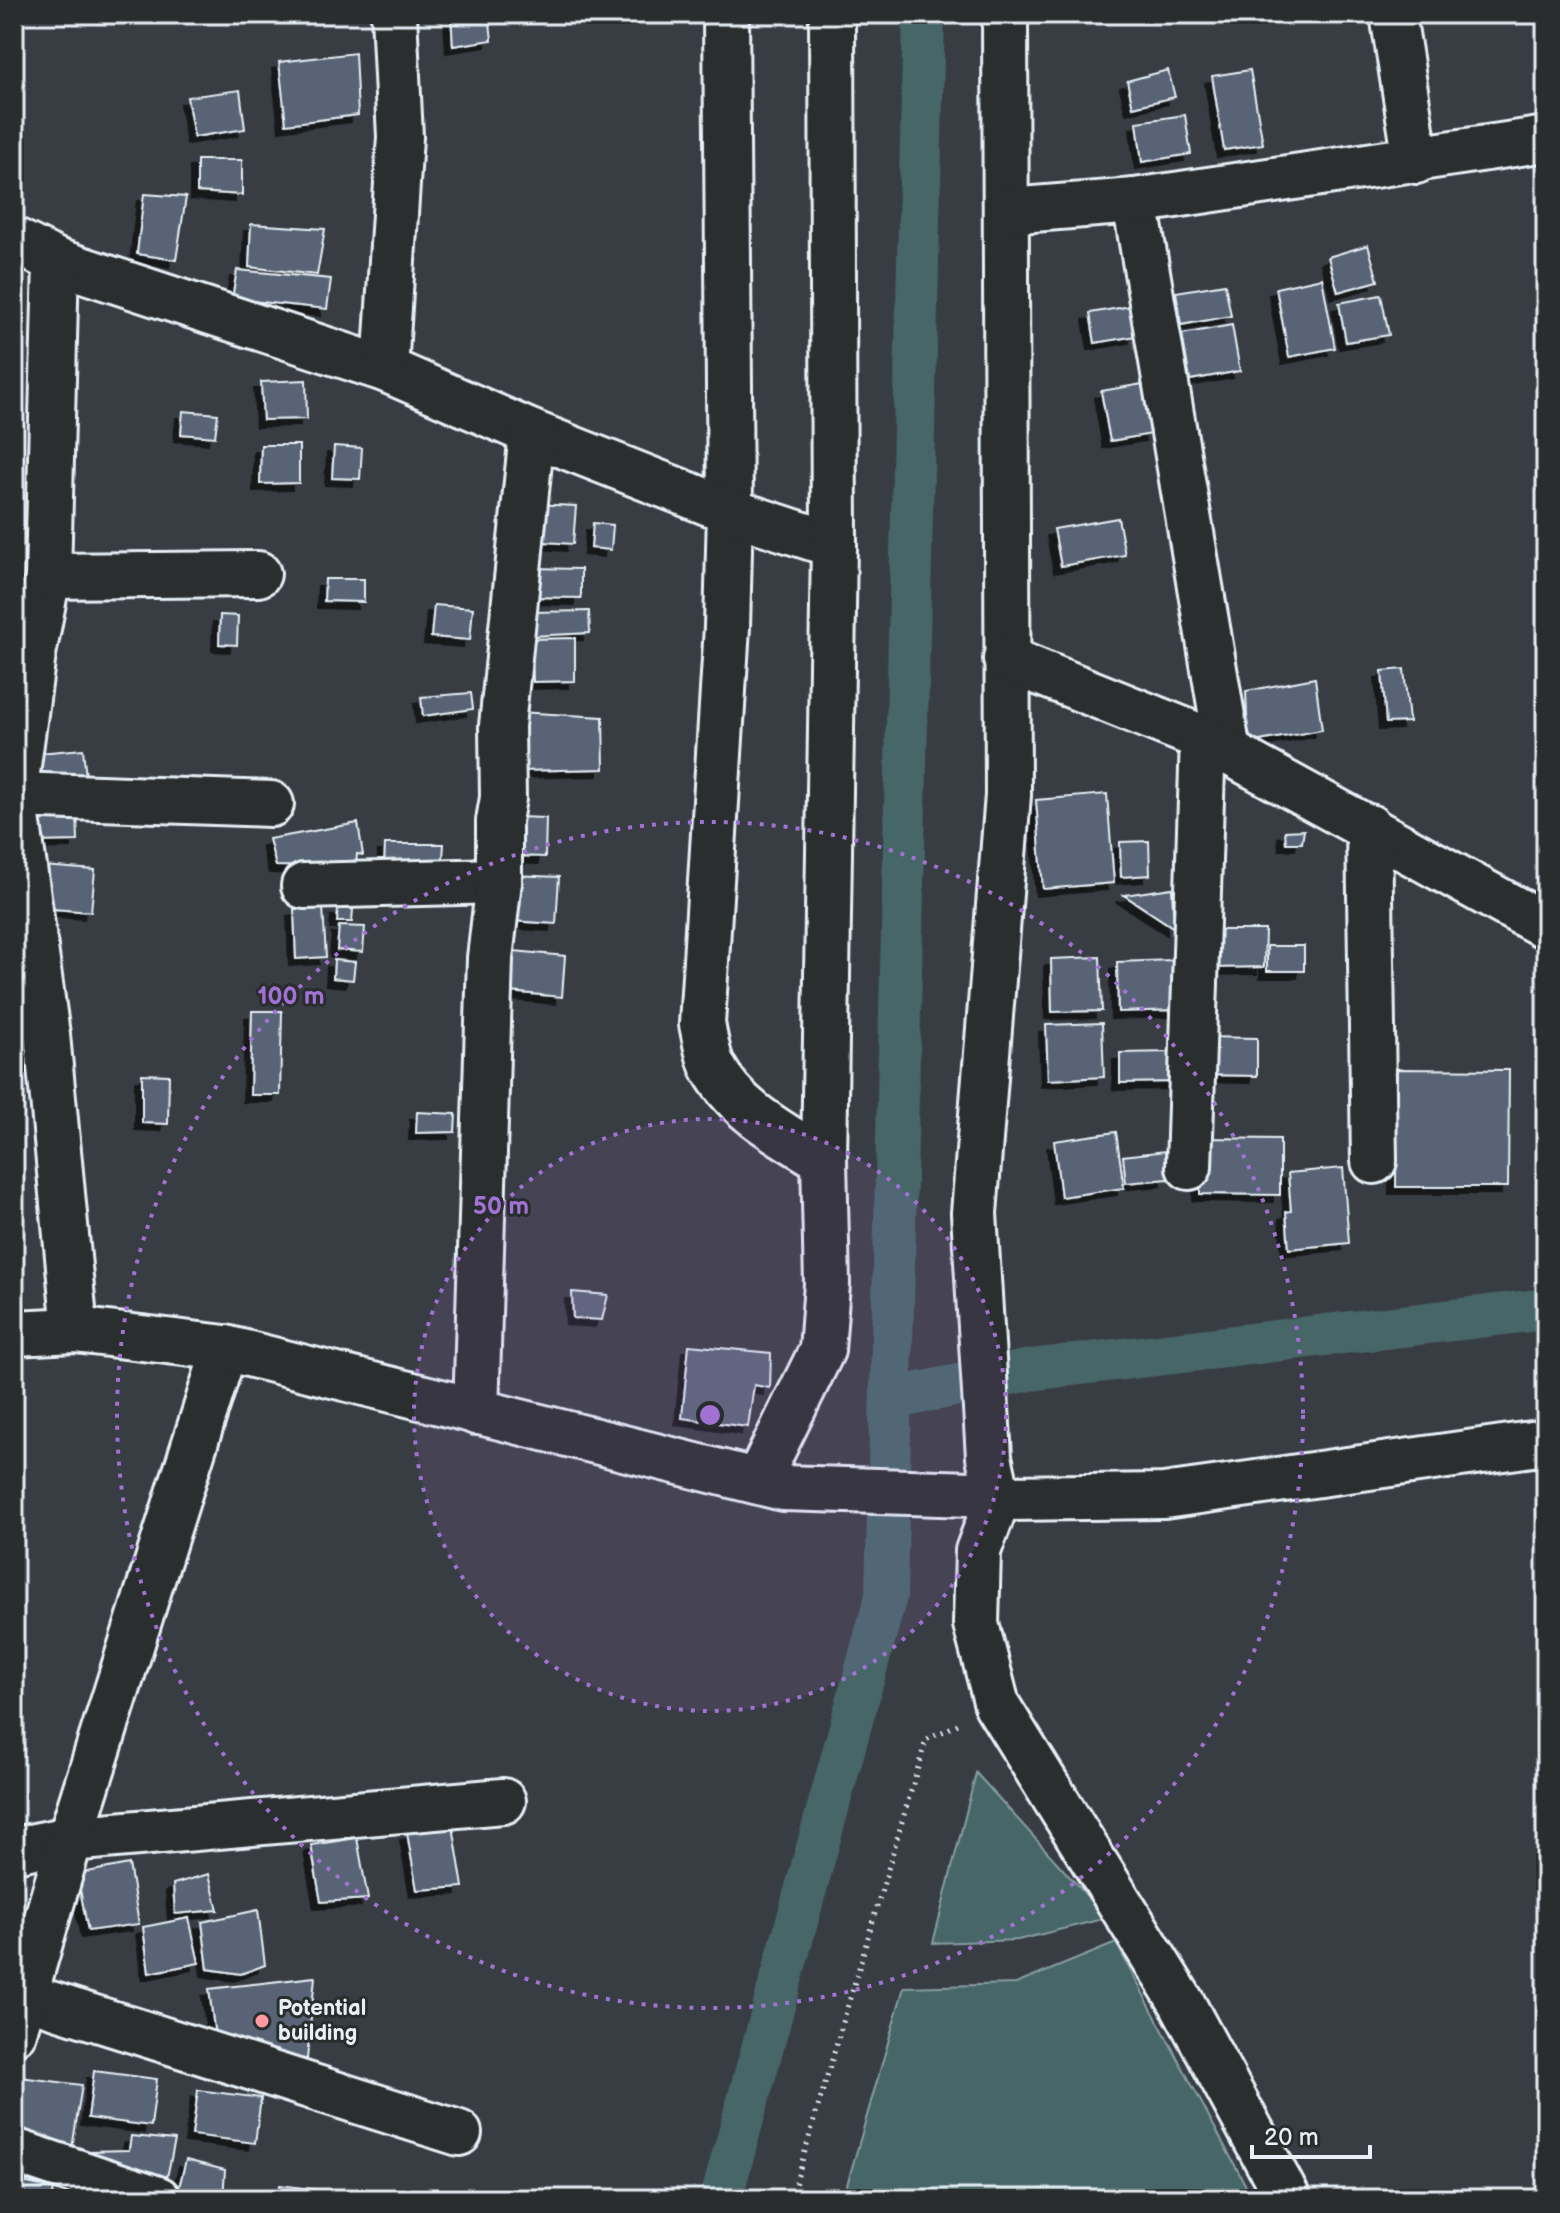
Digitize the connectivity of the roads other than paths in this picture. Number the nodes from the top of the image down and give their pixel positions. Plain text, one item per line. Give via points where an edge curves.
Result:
1 (394, 14) edge
2 (726, 14) edge
3 (832, 14) edge
4 (1005, 14) edge
5 (1393, 14) edge
6 (1546, 139) edge
7 (1416, 161) junction
8 (1135, 201) junction
9 (1007, 211) junction
10 (14, 240) edge
11 (56, 261) junction
12 (385, 369) junction
13 (532, 433) junction
14 (730, 511) junction
15 (834, 545) junction
16 (258, 574) dead end
17 (48, 576) junction
18 (1006, 659) junction
19 (1216, 745) junction
20 (14, 795) edge
21 (271, 804) dead end
22 (1369, 827) junction
23 (499, 881) junction
24 (304, 886) dead end
25 (1546, 926) edge
26 (30, 1034) edge
27 (824, 1160) junction
28 (1374, 1161) dead end
29 (1189, 1167) dead end
30 (75, 1330) junction
31 (14, 1333) edge
32 (225, 1348) junction
33 (476, 1412) junction
34 (1546, 1442) edge
35 (986, 1483) junction
36 (771, 1484) junction
37 (503, 1801) dead end
38 (70, 1839) junction
39 (14, 1850) edge
40 (19, 2014) edge
41 (459, 2133) dead end
42 (14, 2151) edge
43 (158, 2199) edge
44 (1288, 2199) edge

1 - 12 street via 400,137
2 - 14 street
3 - 15 street
4 - 9 street
5 - 7 street
6 - 7 street
7 - 8 street
8 - 9 street
8 - 19 street
9 - 18 street
10 - 11 street
11 - 12 street
11 - 17 street
12 - 13 street
13 - 14 street
13 - 23 street via 502,726
14 - 15 street
14 - 27 street via 702,1024 712,1064 730,1092 751,1114
15 - 27 street
16 - 17 street
17 - 20 street
18 - 19 street
18 - 35 street via 1008,795 974,1213
19 - 22 street
19 - 29 street
20 - 21 street
20 - 26 street
22 - 25 street
22 - 28 street
23 - 24 street
23 - 33 street via 490,958
26 - 30 street
27 - 36 street via 827,1284 822,1350
30 - 31 street
30 - 32 street
32 - 33 street
32 - 38 street
33 - 36 street
34 - 35 street via 1164,1496
35 - 36 street
35 - 44 street via 976,1624 997,1705 1182,2003
37 - 38 street
38 - 39 street
38 - 40 street
40 - 41 street
42 - 43 street

